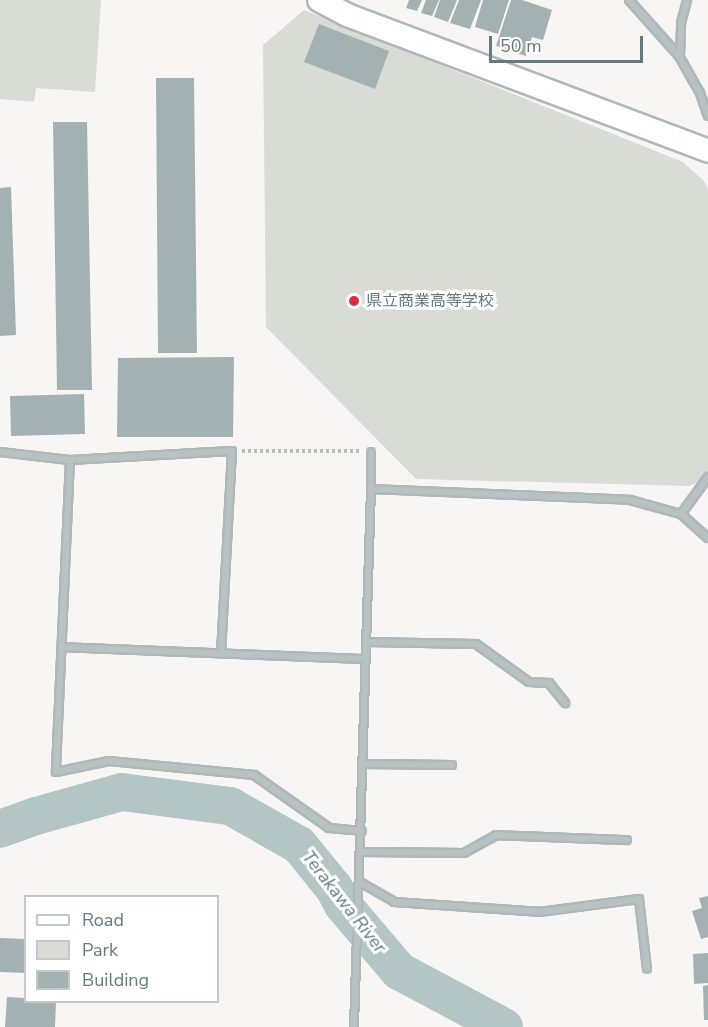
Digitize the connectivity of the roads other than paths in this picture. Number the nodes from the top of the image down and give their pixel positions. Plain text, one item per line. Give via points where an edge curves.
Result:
1 (319, 0) edge
2 (629, 0) edge
3 (687, 0) edge
4 (680, 56) junction
5 (708, 116) edge
6 (708, 151) edge
7 (371, 451) road end
8 (0, 452) edge
9 (70, 460) junction
10 (708, 477) edge
11 (371, 489) junction
12 (681, 514) junction
13 (708, 538) edge
14 (367, 642) junction
15 (62, 647) junction
16 (221, 654) junction
17 (366, 659) junction
18 (565, 703) dead end
19 (363, 764) junction
20 (452, 765) dead end
21 (362, 831) junction
22 (627, 840) dead end
23 (361, 852) junction
24 (360, 882) junction
25 (647, 969) dead end
26 (354, 1027) edge

1 - 6 street
2 - 4 street
3 - 4 street via 681,23
4 - 5 street
7 - 11 lane
8 - 9 street
9 - 15 street
9 - 16 street via 232,451
10 - 12 street
11 - 12 street via 630,501
11 - 14 street
12 - 13 street
14 - 17 street
14 - 18 street via 477,644 529,682 549,683
15 - 16 street
15 - 21 street via 56,772 109,761 254,775 329,828
16 - 17 street
17 - 19 street
19 - 20 street
19 - 21 street
21 - 23 street
22 - 23 street via 496,835 464,853
23 - 24 street
24 - 25 street via 394,902 539,912 639,899
24 - 26 street

